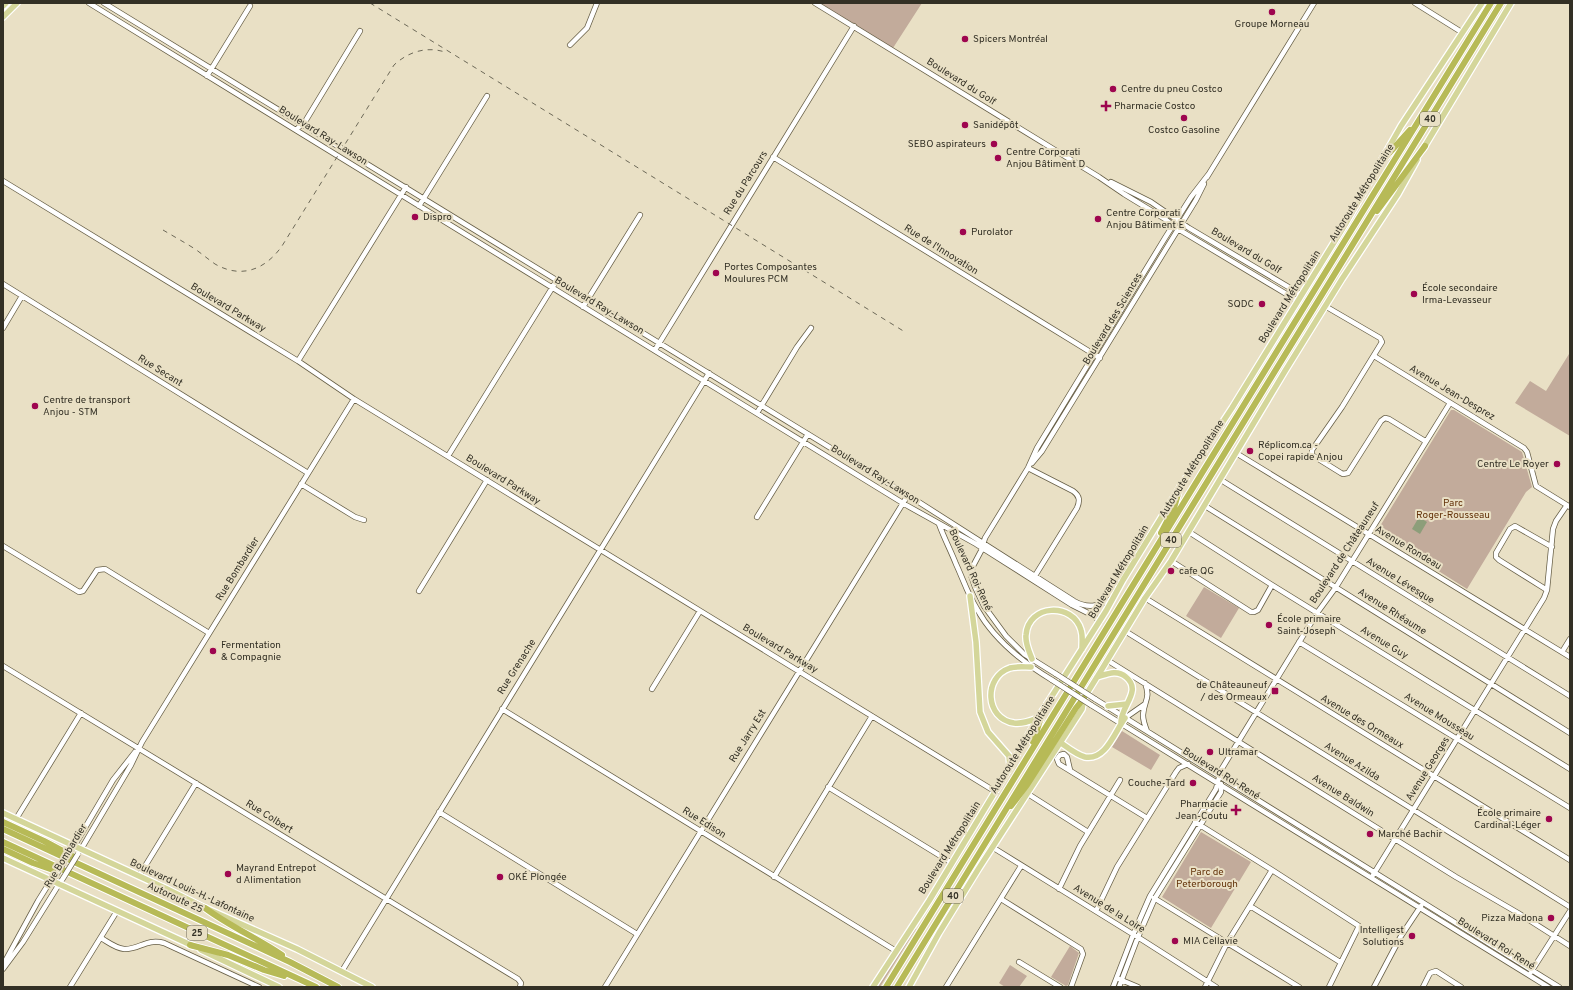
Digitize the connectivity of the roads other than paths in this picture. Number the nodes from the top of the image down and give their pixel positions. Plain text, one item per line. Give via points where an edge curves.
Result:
1 (6, 3) edge
2 (17, 3) edge
3 (89, 3) edge
4 (104, 3) edge
5 (597, 3) edge
6 (815, 3) edge
7 (1314, 3) edge
8 (1415, 3) edge
9 (1482, 3) edge
10 (1491, 3) edge
11 (1501, 3) edge
12 (1511, 3) edge
13 (3, 6) edge
14 (250, 6) dead end
15 (3, 17) edge
16 (854, 26) junction
17 (360, 31) dead end
18 (1463, 33) junction
19 (570, 45) dead end
20 (198, 60) junction
21 (193, 68) junction
22 (211, 68) junction
23 (207, 76) junction
24 (487, 96) dead end
25 (1420, 119) junction
26 (302, 124) junction
27 (296, 130) junction
28 (1425, 146) junction
29 (773, 157) junction
30 (1383, 160) junction
31 (1208, 175) junction
32 (1099, 176) junction
33 (3, 181) edge
34 (406, 187) junction
35 (401, 195) junction
36 (424, 198) junction
37 (419, 206) junction
38 (640, 215) dead end
39 (1177, 219) junction
40 (1182, 223) junction
41 (1173, 225) junction
42 (1178, 229) junction
43 (1358, 235) junction
44 (557, 280) junction
45 (3, 284) edge
46 (552, 287) junction
47 (1302, 295) junction
48 (22, 296) junction
49 (588, 299) junction
50 (1298, 301) junction
51 (583, 306) junction
52 (1325, 306) junction
53 (3, 328) edge
54 (811, 328) dead end
55 (659, 342) junction
56 (655, 350) junction
57 (1094, 354) junction
58 (1374, 356) junction
59 (1100, 358) junction
60 (298, 361) junction
61 (709, 373) junction
62 (704, 381) junction
63 (354, 399) junction
64 (1450, 402) junction
65 (762, 405) junction
66 (757, 413) junction
67 (808, 434) junction
68 (803, 441) junction
69 (1425, 441) junction
70 (1236, 453) junction
71 (448, 456) junction
72 (853, 461) junction
73 (1028, 468) junction
74 (848, 469) junction
75 (308, 473) junction
76 (487, 480) junction
77 (1221, 480) junction
78 (301, 484) junction
79 (1180, 487) junction
80 (908, 495) junction
81 (902, 502) junction
82 (1205, 506) junction
83 (1569, 507) edge
84 (756, 517) dead end
85 (364, 520) dead end
86 (939, 524) junction
87 (1189, 532) junction
88 (1369, 534) junction
89 (3, 546) edge
90 (983, 546) junction
91 (1552, 547) junction
92 (600, 550) junction
93 (1151, 554) junction
94 (1171, 561) junction
95 (1352, 561) junction
96 (1033, 579) junction
97 (1272, 585) junction
98 (1336, 587) junction
99 (1547, 590) junction
100 (419, 591) dead end
101 (970, 596) junction
102 (1145, 598) junction
103 (1112, 599) junction
104 (700, 611) junction
105 (1318, 613) junction
106 (1100, 622) junction
107 (1525, 630) junction
108 (1125, 631) junction
109 (209, 633) junction
110 (1570, 639) edge
111 (1299, 642) junction
112 (1082, 649) junction
113 (1562, 652) junction
114 (1570, 657) edge
115 (1507, 658) junction
116 (1032, 659) junction
117 (1107, 660) junction
118 (3, 666) edge
119 (1032, 667) junction
120 (799, 671) junction
121 (1097, 677) junction
122 (1276, 680) junction
123 (1145, 683) junction
124 (1491, 684) junction
125 (652, 689) dead end
126 (1570, 696) edge
127 (1084, 698) junction
128 (1127, 704) junction
129 (1145, 704) junction
130 (1108, 706) junction
131 (502, 709) junction
132 (1475, 710) junction
133 (1043, 711) junction
134 (80, 713) junction
135 (1255, 713) junction
136 (872, 716) junction
137 (1038, 718) junction
138 (1122, 719) junction
139 (1147, 731) junction
140 (1570, 733) edge
141 (1457, 739) junction
142 (1239, 742) junction
143 (1061, 743) junction
144 (139, 748) junction
145 (1026, 758) junction
146 (1188, 764) junction
147 (1010, 767) junction
148 (1570, 769) edge
149 (1070, 770) dead end
150 (1220, 776) junction
151 (1434, 776) junction
152 (1120, 780) dead end
153 (196, 783) junction
154 (1220, 784) junction
155 (828, 787) junction
156 (996, 792) junction
157 (1028, 794) junction
158 (1111, 796) junction
159 (1570, 808) edge
160 (1413, 811) junction
161 (439, 812) junction
162 (3, 813) edge
163 (1147, 818) junction
164 (16, 819) junction
165 (3, 822) edge
166 (1197, 824) junction
167 (3, 829) edge
168 (993, 830) junction
169 (701, 831) junction
170 (1088, 832) junction
171 (1395, 839) junction
172 (3, 842) edge
173 (992, 847) junction
174 (73, 848) junction
175 (3, 849) edge
176 (80, 851) junction
177 (3, 858) edge
178 (1570, 860) edge
179 (952, 863) junction
180 (1021, 866) junction
181 (1272, 870) junction
182 (1375, 872) junction
183 (139, 876) junction
184 (774, 876) junction
185 (1372, 878) junction
186 (54, 879) junction
187 (113, 880) junction
188 (61, 882) junction
189 (88, 882) junction
190 (1059, 889) junction
191 (1153, 897) junction
192 (386, 898) junction
193 (1001, 899) junction
194 (1421, 905) junction
195 (1250, 906) junction
196 (1570, 907) edge
197 (204, 908) junction
198 (117, 911) junction
199 (1096, 911) junction
200 (1570, 911) edge
201 (637, 934) junction
202 (1135, 936) junction
203 (1554, 936) junction
204 (101, 938) junction
205 (1227, 943) junction
206 (190, 945) junction
207 (1570, 946) edge
208 (896, 951) junction
209 (1019, 962) dead end
210 (1340, 962) junction
211 (3, 966) edge
212 (300, 966) junction
213 (3, 969) edge
214 (1532, 970) junction
215 (342, 971) junction
216 (1529, 975) junction
217 (1119, 979) junction
218 (1207, 981) junction
219 (307, 982) junction
220 (70, 987) edge
221 (259, 987) edge
222 (279, 987) edge
223 (316, 987) edge
224 (338, 987) edge
225 (372, 987) edge
226 (520, 987) edge
227 (605, 987) edge
228 (873, 987) edge
229 (886, 987) edge
230 (897, 987) edge
231 (909, 987) edge
232 (946, 987) edge
233 (1060, 987) edge
234 (1072, 987) edge
235 (1113, 987) edge
236 (1119, 987) edge
237 (1138, 987) edge
238 (1205, 987) edge
239 (1216, 987) edge
240 (1299, 987) edge
241 (1329, 987) edge
242 (1374, 987) edge
243 (1423, 987) edge
244 (1461, 987) edge
245 (1548, 987) edge
246 (1559, 987) edge

1 - 13 main road
2 - 15 main road
3 - 21 street, Boulevard Ray-Lawson
4 - 20 street, Boulevard Ray-Lawson
5 - 19 street via 587,28
6 - 16 street, Boulevard du Golf
7 - 31 street, Boulevard des Sciences
8 - 18 street
9 - 18 main road, Boulevard Métropolitain
10 - 25 highway, Autoroute Métropolitaine / 40
11 - 43 highway, Autoroute Métropolitaine / 40
12 - 28 main road
14 - 22 street
16 - 29 street, Rue du Parcours
16 - 32 street, Boulevard du Golf
17 - 26 street
18 - 30 main road, Boulevard Métropolitain via 1422,93
20 - 21 street
20 - 22 street, Boulevard Ray-Lawson
21 - 23 street, Boulevard Ray-Lawson
22 - 23 street
22 - 26 street, Boulevard Ray-Lawson
23 - 27 street, Boulevard Ray-Lawson
24 - 36 street
25 - 30 highway
25 - 93 highway, Autoroute Métropolitaine / 40
26 - 27 street
26 - 34 street, Boulevard Ray-Lawson
27 - 35 street, Boulevard Ray-Lawson
28 - 43 highway
28 - 52 main road via 1402,189
29 - 55 street, Rue du Parcours
29 - 57 street, Rue de l'Innovation
30 - 47 main road, Boulevard Métropolitain
31 - 39 street, Boulevard des Sciences
31 - 40 street, Boulevard des Sciences
32 - 39 street, Boulevard du Golf via 1151,202
32 - 41 street, Boulevard du Golf
33 - 60 street, Boulevard Parkway
34 - 35 street
34 - 36 street, Boulevard Ray-Lawson
35 - 37 street, Boulevard Ray-Lawson
35 - 60 street
36 - 37 street
36 - 44 street, Boulevard Ray-Lawson
37 - 46 street, Boulevard Ray-Lawson
38 - 49 street
39 - 40 street, Boulevard du Golf
39 - 41 street, Boulevard des Sciences
40 - 42 street, Boulevard des Sciences
40 - 47 street, Boulevard du Golf
41 - 42 street, Boulevard du Golf
41 - 57 street, Boulevard des Sciences
42 - 50 street, Boulevard du Golf
42 - 59 street, Boulevard des Sciences
43 - 168 highway, Autoroute Métropolitaine / 40
44 - 46 street
44 - 49 street, Boulevard Ray-Lawson
45 - 48 street, Rue Secant
46 - 51 street, Boulevard Ray-Lawson
46 - 71 street
47 - 50 main road, Boulevard Métropolitain
48 - 53 street
48 - 75 street, Rue Secant
49 - 51 street
49 - 55 street, Boulevard Ray-Lawson
50 - 79 main road, Boulevard Métropolitain
51 - 56 street, Boulevard Ray-Lawson
52 - 58 street via 1381,340 1382,343
52 - 70 main road
54 - 65 street
55 - 56 street, Rue du Parcours
55 - 61 street, Boulevard Ray-Lawson
56 - 62 street, Boulevard Ray-Lawson
57 - 59 street, Rue de l'Innovation
57 - 73 street, Boulevard des Sciences via 1037,448
58 - 64 street, Avenue Jean-Desprez
58 - 69 street via 1312,450 1312,455 1340,473 1348,473 1385,418
59 - 73 street, Boulevard des Sciences via 1042,451
60 - 63 street, Boulevard Parkway
61 - 62 street, Rue Grenache
61 - 65 street, Boulevard Ray-Lawson
62 - 66 street, Boulevard Ray-Lawson
62 - 92 street, Rue Grenache
63 - 71 street, Boulevard Parkway
63 - 75 street, Rue Bombardier
64 - 69 street, Boulevard de Châteauneuf
64 - 83 street, Avenue Jean-Desprez via 1524,448 1536,486
65 - 66 street
65 - 67 street, Boulevard Ray-Lawson
66 - 68 street, Boulevard Ray-Lawson
67 - 68 street
67 - 72 street, Boulevard Ray-Lawson
68 - 74 street, Boulevard Ray-Lawson
68 - 84 street
69 - 88 street, Boulevard de Châteauneuf
70 - 77 main road
70 - 88 street, Avenue Rondeau
71 - 76 street, Boulevard Parkway
72 - 74 street
72 - 80 street, Boulevard Ray-Lawson
73 - 90 street, Boulevard des Sciences via 986,536
73 - 96 street via 1073,491 1080,501
74 - 81 street, Boulevard Ray-Lawson
75 - 78 street, Rue Bombardier
76 - 92 street, Boulevard Parkway
76 - 100 street
77 - 82 main road
77 - 95 street, Avenue Lévesque
78 - 85 street
78 - 109 street, Rue Bombardier
79 - 93 highway via 1174,508
79 - 103 main road, Boulevard Métropolitain
80 - 81 street, Rue Jarry Est
80 - 90 street, Boulevard Ray-Lawson via 975,536
81 - 86 street, Boulevard Ray-Lawson
81 - 120 street, Rue Jarry Est
82 - 87 main road
82 - 98 street, Avenue Rhéaume
83 - 91 street, Avenue Georges via 1554,527
86 - 90 street, Boulevard Ray-Lawson
86 - 101 street, Boulevard Roi-René
87 - 94 main road
87 - 97 street, Avenue Guy
88 - 95 street, Boulevard de Châteauneuf
88 - 107 street, Avenue Rondeau
89 - 109 street via 79,592 83,591 97,570 105,569
90 - 96 street, Boulevard Ray-Lawson
90 - 116 street, Boulevard Roi-René via 971,572 977,592 1002,632
91 - 99 street, Avenue Georges
91 - 99 street via 1519,527 1514,527 1510,529 1496,555 1499,560
92 - 104 street, Boulevard Parkway
92 - 131 street, Rue Grenache
93 - 145 highway, Autoroute Métropolitaine / 40
94 - 97 street via 1251,612 1258,610
94 - 102 main road
95 - 98 street, Boulevard de Châteauneuf
95 - 115 street, Avenue Lévesque
96 - 103 street, Boulevard Ray-Lawson via 1083,606 1096,606
96 - 106 street, Boulevard Ray-Lawson
97 - 105 street, Avenue Guy
98 - 105 street, Boulevard de Châteauneuf
98 - 124 street, Avenue Rhéaume
99 - 107 street, Avenue Georges
101 - 119 street, Boulevard Roi-René via 993,633
101 - 147 main road via 976,642 980,712 988,732 1009,756
102 - 108 main road
102 - 122 street, Avenue des Ormeaux
103 - 106 main road, Boulevard Métropolitain
104 - 120 street, Boulevard Parkway
104 - 125 street
105 - 111 street, Boulevard de Châteauneuf
105 - 132 street, Avenue Guy
106 - 112 main road, Boulevard Métropolitain
107 - 113 street, Avenue Rondeau
107 - 115 street, Avenue Georges
108 - 117 main road
108 - 135 street, Avenue Azilda
109 - 144 street, Rue Bombardier
110 - 113 street
111 - 122 street, Boulevard de Châteauneuf
111 - 141 street, Avenue Mousseau
112 - 116 main road via 1082,632 1075,618 1064,611 1049,610 1035,617 1028,628 1026,640
112 - 133 main road, Boulevard Métropolitain
113 - 114 street, Avenue Rondeau
115 - 124 street, Avenue Georges
115 - 126 street, Avenue Lévesque
116 - 130 street, Boulevard Roi-René, bridge
117 - 121 main road
117 - 123 street, Avenue Baldwin
118 - 134 street, Rue Colbert
119 - 137 main road via 1013,667 1001,673 993,684 991,698 996,712 1007,721 1023,723
119 - 138 street, Boulevard Roi-René, bridge via 1091,704
120 - 136 street, Boulevard Parkway
120 - 169 street, Rue Jarry Est
121 - 127 main road
121 - 128 main road via 1114,673 1126,677 1133,690
122 - 135 street, Boulevard de Châteauneuf
122 - 151 street, Avenue des Ormeaux
123 - 129 street via 1148,695
123 - 142 street, Avenue Baldwin
124 - 132 street, Avenue Georges
124 - 140 street, Avenue Rhéaume
127 - 143 main road via 1082,709
127 - 168 highway via 1027,785
128 - 130 main road
128 - 138 main road
129 - 138 street
129 - 139 street via 1143,717
130 - 138 street, Boulevard Roi-René
131 - 161 street, Rue Grenache
131 - 169 street, Rue Edison
132 - 141 street, Avenue Georges
132 - 148 street, Avenue Guy
133 - 137 main road, Boulevard Métropolitain
133 - 145 highway
134 - 144 street, Rue Colbert
134 - 164 street
135 - 142 street, Boulevard de Châteauneuf
135 - 160 street, Avenue Azilda
136 - 155 street
136 - 156 street, Boulevard Parkway
137 - 147 main road, Boulevard Métropolitain
138 - 139 street, Boulevard Roi-René
138 - 143 main road via 1103,751 1095,756 1083,756
138 - 146 street, Boulevard Roi-René
139 - 150 street, Boulevard Roi-René
141 - 151 street, Avenue Georges
141 - 159 street, Avenue Mousseau
142 - 150 street, Boulevard de Châteauneuf via 1221,770
142 - 171 street, Avenue Baldwin
143 - 157 main road
144 - 153 street, Rue Colbert
144 - 174 street, Rue Bombardier via 113,780
144 - 176 street, Rue Bombardier
145 - 229 highway, Autoroute Métropolitaine / 40
146 - 154 street, Boulevard Roi-René
146 - 163 street via 1177,770
147 - 156 main road, Boulevard Métropolitain
149 - 158 street
150 - 154 street, Boulevard de Châteauneuf
150 - 182 street, Boulevard Roi-René
151 - 160 street, Avenue Georges
151 - 178 street, Avenue des Ormeaux
152 - 158 street
153 - 183 street
153 - 192 street, Rue Colbert
154 - 166 street, Boulevard de Châteauneuf via 1221,792
154 - 185 street, Boulevard Roi-René
155 - 179 street
155 - 184 street
156 - 179 main road, Boulevard Métropolitain
157 - 170 street
157 - 173 main road
158 - 163 street
158 - 170 street
160 - 171 street, Avenue Georges
160 - 196 street, Avenue Azilda
161 - 192 street, Rue Grenache
161 - 201 street
162 - 164 main road, Boulevard Louis-H.-Lafontaine
163 - 199 street via 1117,867
164 - 174 main road, Boulevard Louis-H.-Lafontaine
165 - 187 highway via 44,841
166 - 181 street
166 - 191 street, Boulevard de Châteauneuf
167 - 187 highway, Autoroute 25 / 25
168 - 230 highway, Autoroute Métropolitaine / 40
169 - 184 street, Rue Edison
169 - 201 street, Rue Jarry Est
170 - 190 street
171 - 182 street, Avenue Georges
171 - 203 street, Avenue Baldwin
172 - 189 highway, 25
173 - 180 street, Avenue de la Loire
173 - 231 main road
174 - 176 main road, Boulevard Louis-H.-Lafontaine
174 - 186 street, Rue Bombardier, bridge
175 - 189 highway
176 - 183 main road, Boulevard Louis-H.-Lafontaine
176 - 188 street, Rue Bombardier, bridge
177 - 186 main road
179 - 208 main road, Boulevard Métropolitain
180 - 190 street, Avenue de la Loire
180 - 193 street
181 - 195 street
181 - 210 street via 1358,926
182 - 185 street, Avenue Georges
182 - 194 street, Boulevard Roi-René
183 - 197 main road, Boulevard Louis-H.-Lafontaine
184 - 208 street, Rue Edison
185 - 194 street, Boulevard Roi-René
186 - 188 main road
186 - 211 street, Rue Bombardier via 34,907
187 - 212 highway, Autoroute 25 / 25
188 - 198 main road
188 - 213 street, Rue Bombardier
189 - 219 highway, 25
190 - 199 street, Avenue de la Loire
191 - 202 street, Boulevard de Châteauneuf
191 - 205 street
192 - 215 street, Rue Grenache
192 - 226 street, Rue Colbert via 518,979
193 - 232 street
193 - 234 street via 1081,949 1083,954
194 - 214 street, Boulevard Roi-René
194 - 216 street, Boulevard Roi-René
194 - 242 street
195 - 205 street
195 - 210 street
197 - 212 highway
197 - 215 main road, Boulevard Louis-H.-Lafontaine
198 - 204 street
198 - 206 main road
199 - 202 street, Avenue de la Loire
200 - 203 street
201 - 227 street, Rue Jarry Est
202 - 217 street, Boulevard de Châteauneuf
202 - 218 street, Avenue de la Loire
203 - 207 street, Avenue Baldwin
203 - 214 street
204 - 220 street
204 - 221 street via 125,949 150,941 164,943
205 - 218 street
205 - 240 street
206 - 219 highway
206 - 222 main road
208 - 228 main road, Boulevard Métropolitain
209 - 233 street
210 - 241 street
212 - 224 highway, Autoroute 25 / 25
214 - 216 street
214 - 246 street, Boulevard Roi-René
215 - 225 main road, Boulevard Louis-H.-Lafontaine
216 - 245 street, Boulevard Roi-René
217 - 235 street, Boulevard de Châteauneuf
217 - 236 street, Boulevard de Châteauneuf
217 - 237 street
218 - 238 street
218 - 239 street, Avenue de la Loire
219 - 223 highway, 25
243 - 244 street via 1430,973 1436,971

